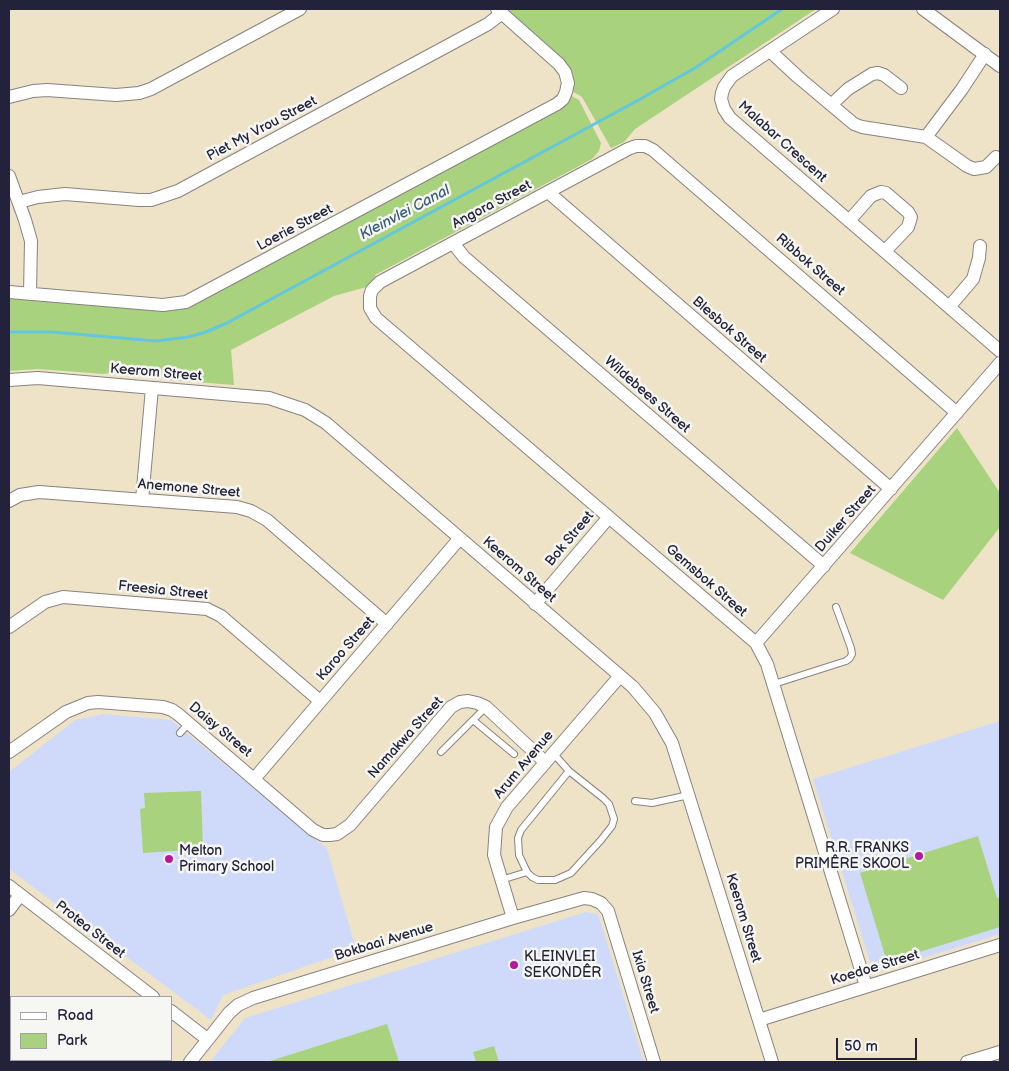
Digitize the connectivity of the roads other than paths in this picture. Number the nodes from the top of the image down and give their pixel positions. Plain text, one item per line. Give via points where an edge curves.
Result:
1 (300, 9) edge
2 (833, 9) edge
3 (923, 9) edge
4 (499, 11) edge
5 (770, 51) junction
6 (986, 54) junction
7 (1000, 66) edge
8 (901, 88) dead end
9 (9, 97) edge
10 (831, 105) junction
11 (926, 137) junction
12 (640, 146) joint
13 (996, 157) dead end
14 (9, 176) edge
15 (548, 192) junction
16 (19, 202) junction
17 (849, 221) junction
18 (453, 243) junction
19 (980, 246) dead end
20 (885, 252) junction
21 (9, 292) edge
22 (30, 294) junction
23 (369, 302) joint
24 (948, 308) junction
25 (1000, 351) edge
26 (1000, 363) edge
27 (9, 380) edge
28 (152, 388) junction
29 (957, 413) junction
30 (891, 489) junction
31 (142, 500) junction
32 (9, 501) edge
33 (609, 517) junction
34 (460, 538) junction
35 (824, 566) junction
36 (536, 604) junction
37 (836, 607) dead end
38 (387, 624) junction
39 (9, 627) edge
40 (756, 644) junction
41 (620, 676) junction
42 (774, 684) junction
43 (320, 701) junction
44 (486, 707) junction
45 (473, 720) junction
46 (189, 723) junction
47 (180, 733) dead end
48 (9, 752) edge
49 (441, 752) dead end
50 (514, 754) dead end
51 (549, 757) junction
52 (568, 771) junction
53 (254, 778) junction
54 (690, 795) junction
55 (635, 801) dead end
56 (344, 830) joint
57 (527, 872) junction
58 (501, 880) junction
59 (9, 886) edge
60 (20, 895) junction
61 (9, 910) edge
62 (608, 911) joint
63 (513, 918) junction
64 (1000, 945) edge
65 (866, 986) junction
66 (152, 996) edge
67 (172, 1012) edge
68 (759, 1020) junction
69 (208, 1039) junction
70 (1000, 1052) edge
71 (190, 1062) edge
72 (654, 1062) edge
73 (772, 1062) edge
74 (967, 1062) edge

1 - 9 street via 140,93 116,95 47,90
2 - 5 street, Malabar Crescent
3 - 6 street
4 - 16 street, Piet My Vrou Street via 488,24 178,191 152,200 58,194
4 - 22 street, Loerie Street via 562,68 567,77 567,88 565,96 557,104 194,300 163,305
5 - 10 street
5 - 17 street, Malabar Crescent via 727,81 721,99 724,109 730,118
6 - 7 street
6 - 11 street
8 - 10 street via 878,73 872,74 848,89
10 - 11 street via 846,119 862,127
11 - 13 street via 974,169 986,168
12 - 15 street, Angora Street via 632,147
12 - 29 street, Ribbok Street via 653,150
14 - 16 street
15 - 18 street, Angora Street
15 - 30 street, Blesbok Street
16 - 22 street via 30,241
17 - 20 street, Malabar Crescent
17 - 20 street via 871,196 886,193 908,212 910,222
18 - 23 street, Angora Street via 380,282 372,290
18 - 35 street, Wildebees Street via 464,258
19 - 24 street via 973,279
20 - 24 street, Malabar Crescent
21 - 22 street, Loerie Street
23 - 33 street, Gemsbok Street via 376,318
24 - 25 street, Malabar Crescent
26 - 29 street, Duiker Street
27 - 28 street, Keerom Street via 38,378
28 - 31 street
28 - 34 street, Keerom Street via 269,398 305,410 326,423
29 - 30 street, Duiker Street
30 - 35 street, Duiker Street
31 - 32 street, Anemone Street via 39,492 20,494
31 - 38 street, Anemone Street via 237,507 251,511 267,520
33 - 36 street, Bok Street
33 - 40 street, Gemsbok Street
34 - 36 street, Keerom Street
34 - 38 street, Karoo Street
35 - 40 street, Duiker Street
36 - 41 street, Keerom Street
37 - 42 lane via 851,648 850,658
38 - 43 street, Karoo Street
39 - 43 street, Freesia Street via 45,602 63,597 206,609 221,616
40 - 42 street, Gemsbok Street
41 - 51 street, Arum Avenue
41 - 54 street, Keerom Street via 642,696 665,728
42 - 65 street, Gemsbok Street
43 - 53 street, Karoo Street
44 - 45 lane
44 - 51 street
44 - 56 street, Namakwa Street via 468,701 451,706
45 - 49 lane
45 - 50 lane
46 - 47 lane
46 - 48 street, Daisy Street via 163,707 88,702 66,712
46 - 53 street, Daisy Street
51 - 52 lane
51 - 58 street, Arum Avenue via 507,807 496,827 494,855
52 - 57 lane via 521,830 519,856
52 - 57 lane via 609,804 614,819 612,826 571,873 555,880 538,880
53 - 56 street, Daisy Street via 313,830 330,835
54 - 55 lane via 652,803
54 - 68 street, Keerom Street
57 - 58 lane
58 - 63 street, Arum Avenue
59 - 60 street, Protea Street
60 - 61 street
60 - 66 street, Protea Street
62 - 63 street, Bokbaai Avenue via 601,903 584,898
62 - 72 street, Ixia Street
63 - 69 street, Bokbaai Avenue via 253,998 229,1012
64 - 65 street, Koedoe Street
65 - 68 street, Koedoe Street
67 - 69 street
68 - 73 street, Keerom Street
69 - 71 street, Bokbaai Avenue
70 - 74 street

